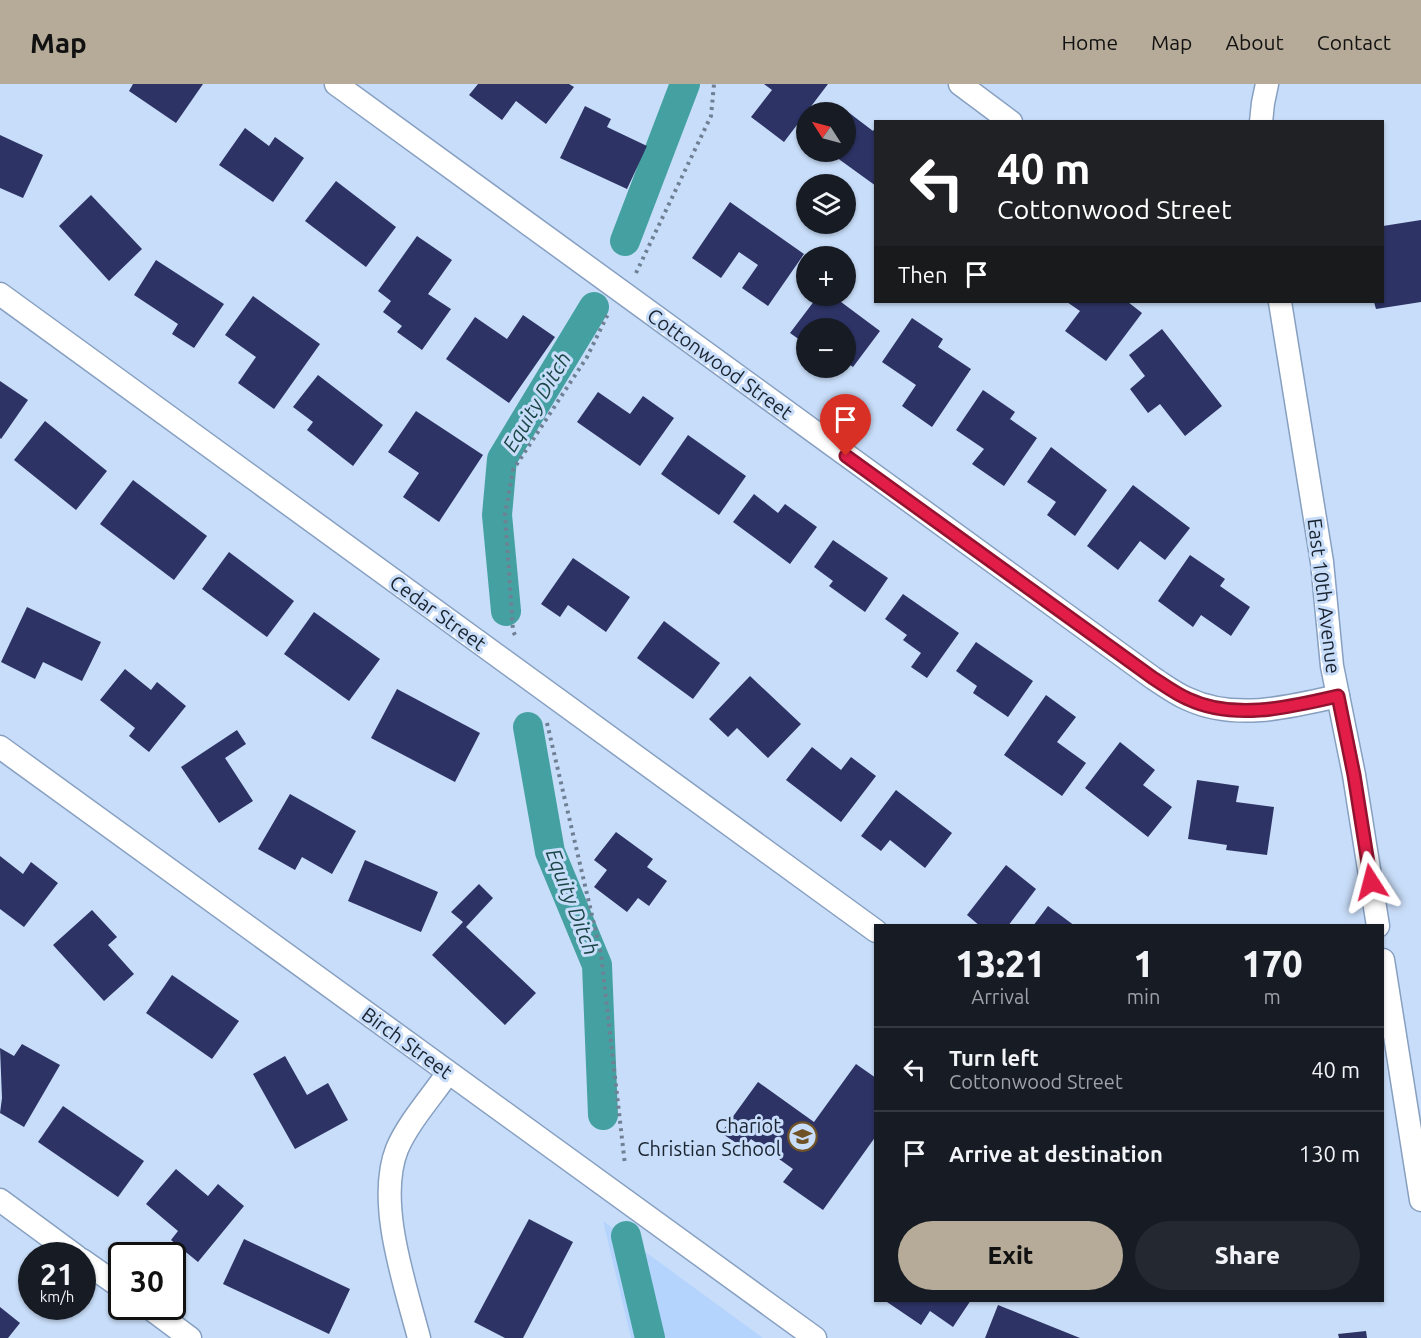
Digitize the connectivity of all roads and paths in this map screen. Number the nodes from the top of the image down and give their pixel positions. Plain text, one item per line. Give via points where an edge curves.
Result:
1 (336, 84) edge
2 (714, 84) edge
3 (960, 84) edge
4 (1267, 84) edge
5 (1008, 120) edge
6 (1262, 120) edge
7 (621, 292) junction
8 (0, 294) edge
9 (1276, 306) edge
10 (517, 640) dead end
11 (538, 686) junction
12 (1338, 696) junction
13 (0, 747) edge
14 (1378, 924) edge
15 (874, 930) edge
16 (1384, 973) edge
17 (448, 1073) junction
18 (1393, 1090) edge
19 (625, 1165) dead end
20 (0, 1200) edge
21 (1421, 1200) edge
22 (57, 1242) edge
23 (166, 1320) edge
24 (190, 1338) edge
25 (419, 1338) edge
26 (815, 1338) edge

1 - 7 street, Cottonwood Street
2 - 7 path via 711,116 639,270
3 - 5 street
4 - 6 street
7 - 10 path via 587,357 513,470 505,514 513,631
7 - 12 street, Cottonwood Street via 1153,678 1189,700 1217,708 1281,709
8 - 11 street, Cedar Street
9 - 12 street, East 10th Avenue via 1322,562
11 - 15 street, Cedar Street
11 - 19 path via 601,954
12 - 14 street, East 10th Avenue
13 - 17 street, Birch Street
16 - 18 street
17 - 25 street via 398,1147 389,1185 389,1209
17 - 26 street, Birch Street
18 - 21 street
20 - 22 street
23 - 24 street

